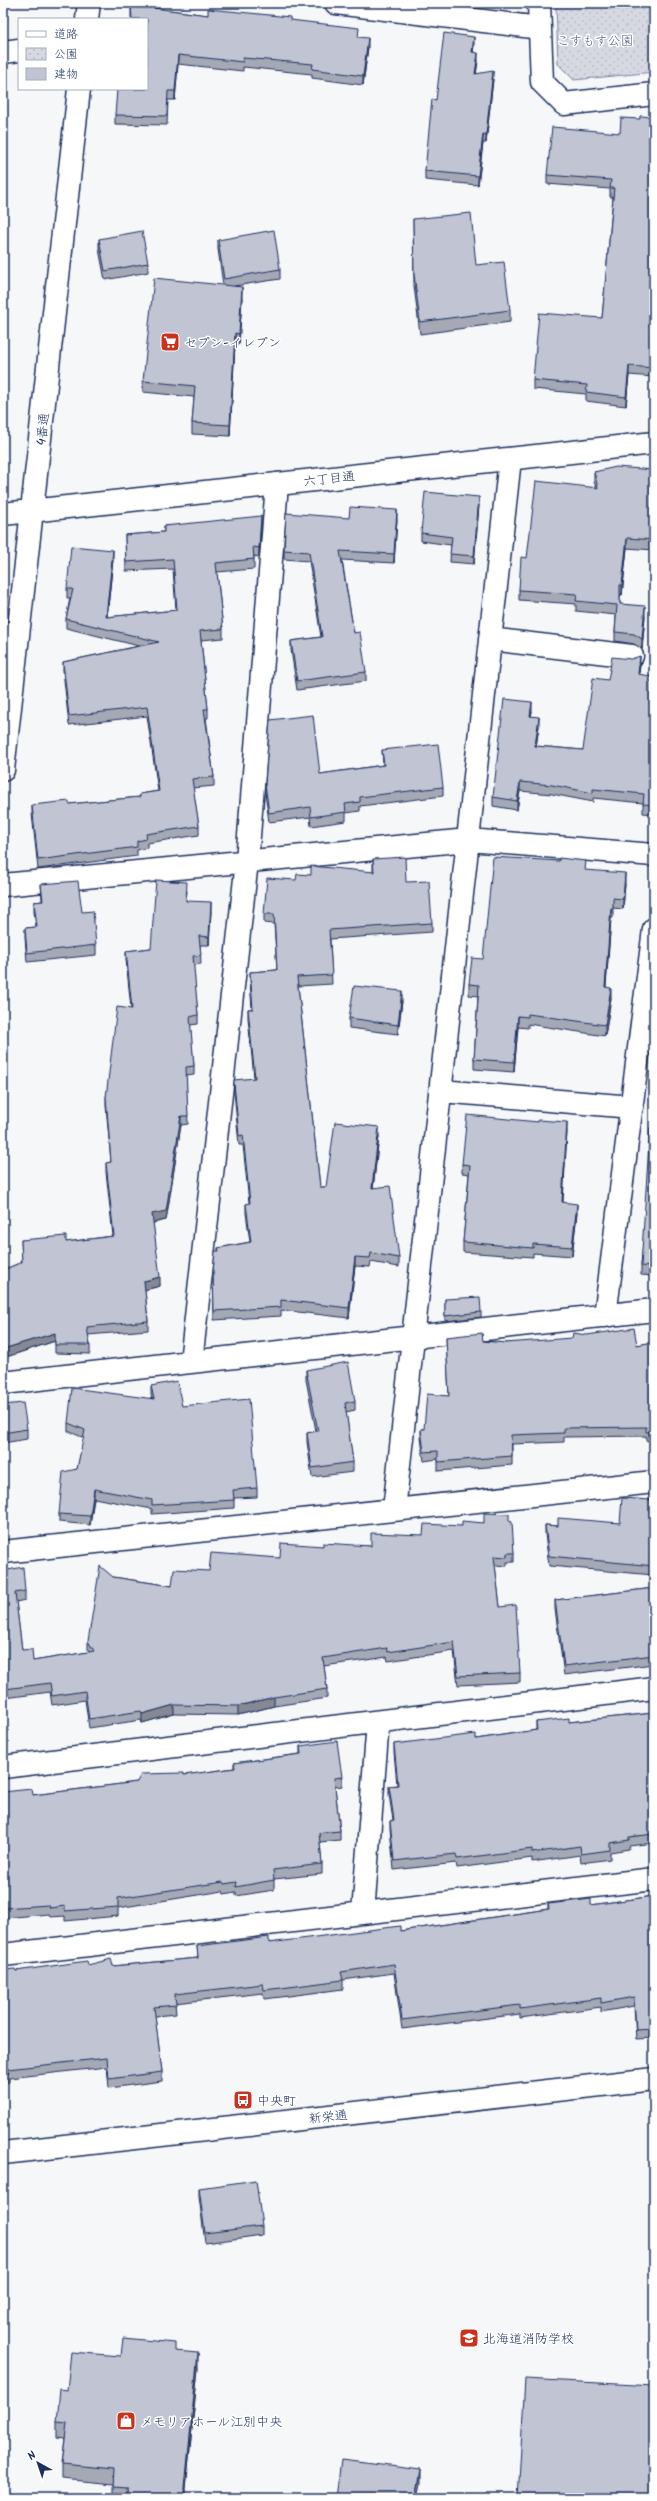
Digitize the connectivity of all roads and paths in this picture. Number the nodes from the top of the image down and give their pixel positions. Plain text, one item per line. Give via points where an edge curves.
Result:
1 (89, 3) edge
2 (336, 3) edge
3 (539, 3) edge
4 (87, 18) edge
5 (540, 28) junction
6 (18, 50) edge
7 (3, 52) edge
8 (79, 90) edge
9 (654, 94) edge
10 (654, 443) edge
11 (510, 459) junction
12 (278, 484) junction
13 (33, 511) junction
14 (3, 514) edge
15 (490, 639) junction
16 (632, 656) dead end
17 (3, 770) edge
18 (468, 840) junction
19 (654, 855) edge
20 (247, 862) junction
21 (3, 885) edge
22 (654, 929) edge
23 (441, 1091) junction
24 (632, 1107) junction
25 (654, 1310) edge
26 (605, 1316) junction
27 (414, 1337) junction
28 (191, 1362) junction
29 (3, 1383) edge
30 (654, 1482) edge
31 (394, 1510) junction
32 (3, 1552) edge
33 (654, 1688) edge
34 (378, 1722) junction
35 (3, 1767) edge
36 (654, 1879) edge
37 (363, 1913) junction
38 (3, 1955) edge
39 (654, 2079) edge
40 (3, 2153) edge

1 - 4 street
2 - 5 street
3 - 5 street
5 - 9 street via 542,82 564,104
6 - 7 street
8 - 13 street, 4番通
10 - 11 street, 六丁目通
11 - 12 street, 六丁目通
11 - 15 street
12 - 13 street, 六丁目通
12 - 20 street
13 - 14 street, 六丁目通
13 - 17 street, 4番通
15 - 16 street
15 - 18 street
18 - 19 street
18 - 20 street
18 - 23 street
20 - 21 street
20 - 28 street
22 - 24 street
23 - 24 street
23 - 27 street
24 - 26 street
25 - 26 street
26 - 27 street
27 - 28 street
27 - 31 street
28 - 29 street
30 - 31 street
31 - 32 street
33 - 34 street
34 - 35 street
34 - 37 street
36 - 37 street
37 - 38 street
39 - 40 street, 新栄通

